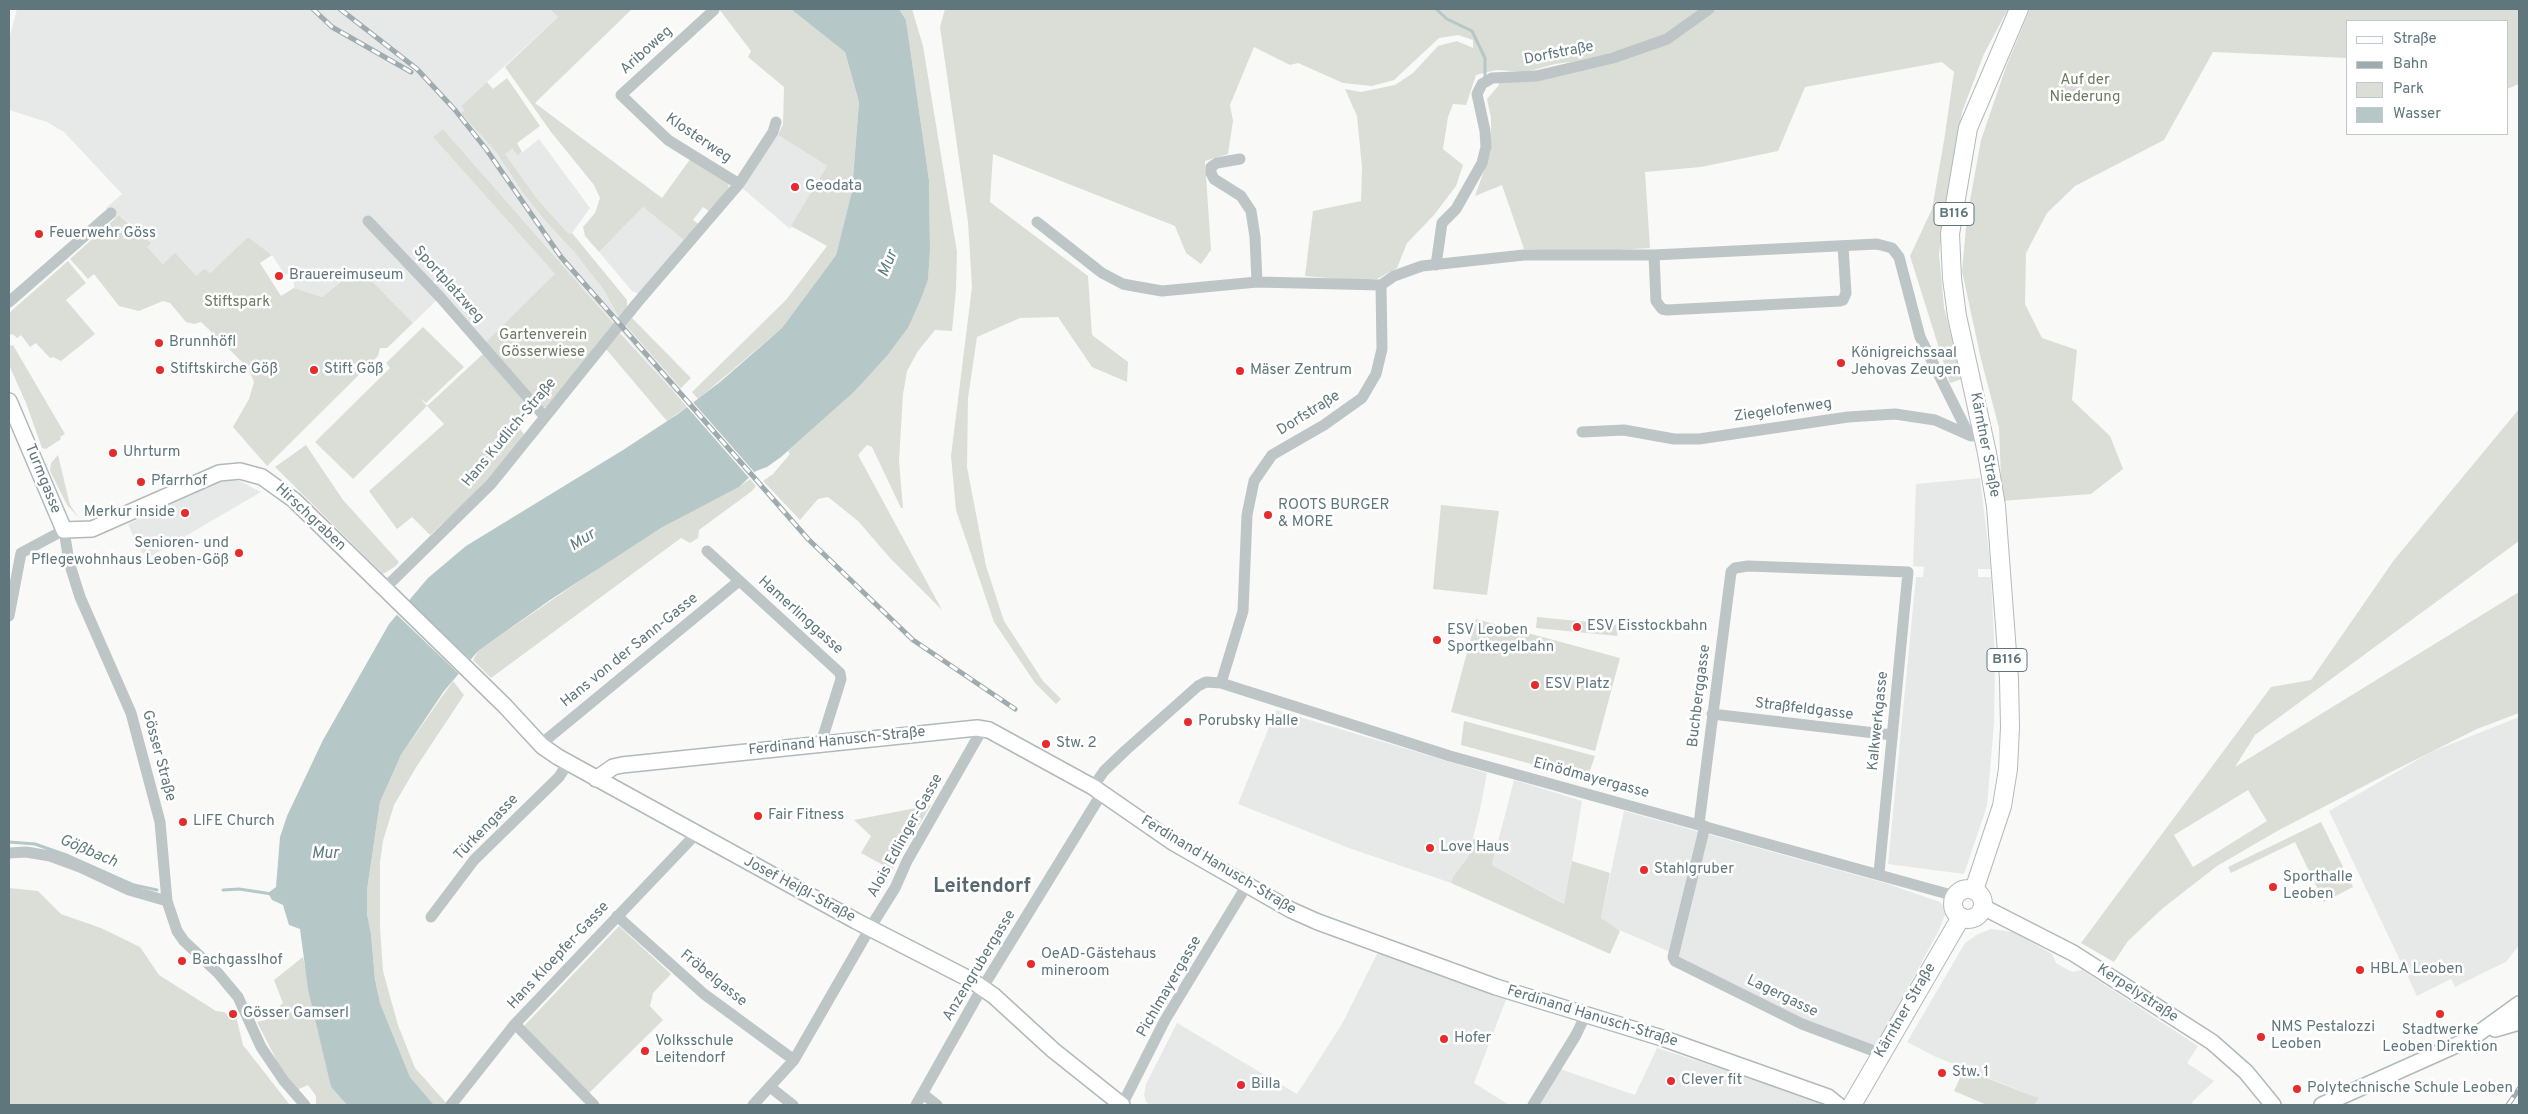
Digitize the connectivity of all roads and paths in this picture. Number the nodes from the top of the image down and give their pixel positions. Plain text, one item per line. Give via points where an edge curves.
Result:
1 (1709, 9) edge
2 (2019, 9) edge
3 (714, 10) edge
4 (621, 95) joint
5 (776, 122) dead end
6 (1240, 159) dead end
7 (739, 184) junction
8 (111, 214) dead end
9 (368, 221) dead end
10 (1037, 222) dead end
11 (1842, 246) junction
12 (1654, 255) junction
13 (1436, 265) junction
14 (1257, 282) junction
15 (1381, 285) junction
16 (9, 302) edge
17 (9, 401) edge
18 (544, 416) junction
19 (1582, 432) dead end
20 (1977, 438) junction
21 (64, 530) junction
22 (707, 551) dead end
23 (1908, 572) joint
24 (739, 581) junction
25 (384, 589) junction
26 (9, 616) edge
27 (475, 677) joint
28 (1221, 683) junction
29 (1712, 714) junction
30 (983, 728) junction
31 (1892, 735) junction
32 (541, 744) junction
33 (820, 744) junction
34 (568, 763) junction
35 (596, 779) junction
36 (1098, 790) junction
37 (1702, 825) junction
38 (696, 834) junction
39 (9, 854) edge
40 (1878, 873) junction
41 (1247, 885) junction
42 (1974, 890) junction
43 (167, 894) junction
44 (1955, 896) junction
45 (1983, 907) junction
46 (617, 916) junction
47 (431, 917) dead end
48 (1961, 917) junction
49 (870, 928) junction
50 (1674, 959) joint
51 (983, 988) junction
52 (2518, 1012) edge
53 (1586, 1014) junction
54 (515, 1024) junction
55 (1882, 1054) junction
56 (794, 1060) junction
57 (770, 1087) junction
58 (923, 1094) junction
59 (305, 1105) edge
60 (451, 1105) edge
61 (594, 1105) edge
62 (753, 1105) edge
63 (793, 1105) edge
64 (916, 1105) edge
65 (937, 1105) edge
66 (1122, 1105) edge
67 (1533, 1105) edge
68 (1838, 1105) edge
69 (1852, 1105) edge
70 (2274, 1105) edge
71 (2322, 1105) edge

1 - 13 street, Dorfstraße via 1667,39 1613,58 1537,76 1492,78 1482,84 1477,94 1486,147 1482,162 1456,209 1442,223
2 - 20 main road, Kärntner Straße / B116 via 1968,128 1950,234 1957,316
3 - 4 street, Ariboweg
4 - 7 street, Klosterweg via 668,140
5 - 7 street, Hans Kudlich-Straße via 773,132
6 - 14 street via 1218,163 1212,167 1211,173 1240,196 1251,211
7 - 18 street, Hans Kudlich-Straße
8 - 16 street
9 - 18 street, Sportplatzweg via 440,297
10 - 14 street via 1102,273 1123,284 1162,291
11 - 12 street
11 - 12 street via 1846,293 1840,302 1662,309 1656,301
11 - 20 street via 1876,244 1892,248 1899,257 1920,337
12 - 13 street via 1524,255
13 - 15 street via 1422,266 1394,276
14 - 15 street
15 - 28 street, Dorfstraße via 1382,349 1376,374 1362,398 1272,455 1254,481 1247,515 1243,611
17 - 21 main road, Turmgasse
18 - 25 street, Hans Kudlich-Straße via 491,484
19 - 20 street, Ziegelofenweg via 1624,430 1674,439 1699,438 1848,417 1895,414 1935,420
20 - 42 main road, Kärntner Straße / B116 via 1998,529 2010,727 2002,806
21 - 25 main road, Hirschgraben via 92,530 211,475 250,472 274,484 294,500
21 - 26 street via 21,553
21 - 43 street, Gösser Straße via 69,562 80,597 131,713 160,822
22 - 24 street, Hamerlinggasse
23 - 29 street, Buchberggasse via 1748,566 1732,570
23 - 31 street, Kalkwerkgasse
24 - 32 street, Hans von der Sann-Gasse
24 - 33 street, Hamerlinggasse via 840,673 841,679
25 - 27 main road, Hirschgraben
27 - 32 main road, Josef Heißl-Straße
28 - 36 street via 1206,682 1198,686 1104,771
28 - 37 street, Einödmayergasse via 1450,756
29 - 31 street, Straßfeldgasse
29 - 37 street, Buchberggasse
30 - 33 main road, Ferdinand Hanusch-Straße
30 - 36 main road, Ferdinand Hanusch-Straße via 996,732
30 - 49 street, Alois Edlinger-Gasse
31 - 40 street, Kalkwerkgasse
32 - 34 main road, Josef Heißl-Straße
33 - 35 main road, Ferdinand Hanusch-Straße via 622,765 613,767
34 - 35 main road, Josef Heißl-Straße
34 - 47 street, Türkengasse via 559,777 474,860
35 - 38 main road, Josef Heißl-Straße
36 - 41 main road, Ferdinand Hanusch-Straße via 1174,843
36 - 51 street, Anzengrubergasse
37 - 40 street, Einödmayergasse
37 - 50 street, Buchberggasse
38 - 46 street, Hans Kloepfer-Gasse
38 - 49 main road, Josef Heißl-Straße
39 - 43 street via 26,852 50,856 129,890
40 - 44 street, Einödmayergasse
41 - 53 main road, Ferdinand Hanusch-Straße via 1334,929 1496,987
41 - 66 street, Pichlmayergasse via 1166,1020
42 - 44 main road via 1964,890
42 - 45 main road via 1981,895
43 - 59 street, Gösser Straße via 177,931 238,997 262,1047 284,1081
44 - 48 main road via 1954,907
45 - 48 main road via 1976,916
45 - 70 main road, Kerpelystraße via 2073,953 2212,1042 2246,1072
46 - 54 street, Hans Kloepfer-Gasse
46 - 56 street, Fröbelgasse via 704,994
48 - 55 main road, Kärntner Straße
49 - 51 main road, Josef Heißl-Straße
49 - 56 street, Alois Edlinger-Gasse
50 - 55 street, Lagergasse via 1825,1034
51 - 58 street, Anzengrubergasse
51 - 66 main road, Josef Heißl-Straße
52 - 71 main road via 2510,1023
53 - 67 street
53 - 68 main road, Ferdinand Hanusch-Straße via 1818,1094
54 - 60 street, Hans Kloepfer-Gasse
54 - 61 street
55 - 69 main road, Kärntner Straße
56 - 57 street, Alois Edlinger-Gasse
57 - 62 street, Alois Edlinger-Gasse
57 - 63 street
58 - 64 street, Anzengrubergasse
58 - 65 street

